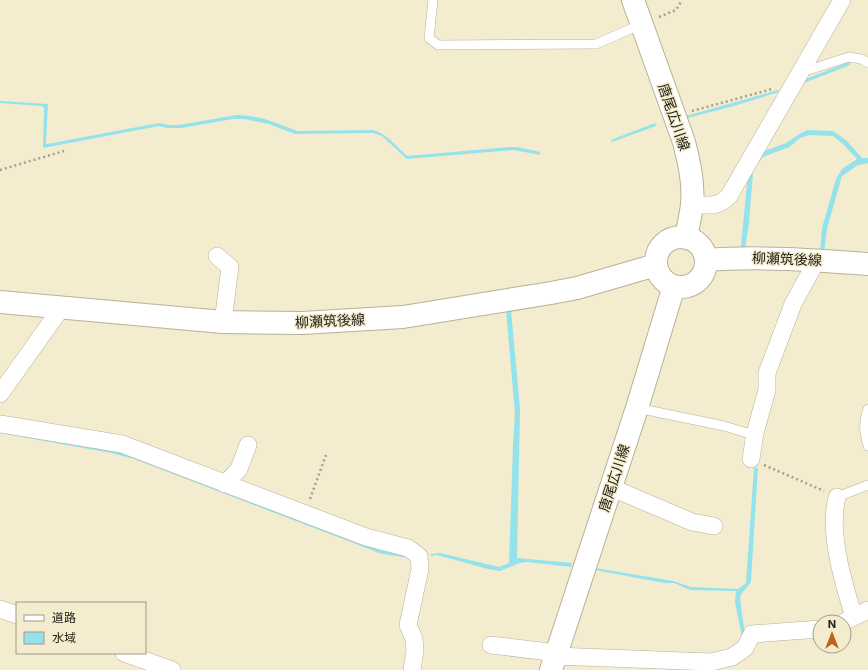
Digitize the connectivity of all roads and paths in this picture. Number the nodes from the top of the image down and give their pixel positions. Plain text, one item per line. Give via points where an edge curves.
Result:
1 (433, 0) edge
2 (632, 0) edge
3 (682, 0) edge
4 (842, 0) edge
5 (642, 24) junction
6 (868, 63) edge
7 (797, 78) junction
8 (674, 116) junction
9 (64, 151) dead end
10 (0, 170) edge
11 (692, 204) junction
12 (686, 238) junction
13 (216, 256) dead end
14 (706, 260) junction
15 (816, 260) junction
16 (868, 264) edge
17 (656, 265) junction
18 (674, 286) junction
19 (0, 302) edge
20 (62, 307) junction
21 (223, 322) junction
22 (0, 394) edge
23 (637, 408) junction
24 (868, 409) edge
25 (0, 424) edge
26 (754, 435) junction
27 (248, 445) dead end
28 (868, 446) edge
29 (326, 455) dead end
30 (751, 459) joint
31 (225, 484) junction
32 (868, 485) edge
33 (610, 487) junction
34 (837, 497) junction
35 (305, 514) junction
36 (714, 526) dead end
37 (0, 609) edge
38 (16, 615) edge
39 (855, 616) edge
40 (812, 630) edge
41 (491, 645) dead end
42 (127, 654) edge
43 (554, 659) edge
44 (172, 670) edge
45 (412, 670) edge

1 - 5 lane via 429,38 438,45 596,44
2 - 5 main road, 唐尾広川線
3 - 5 path via 676,10
4 - 7 street
5 - 8 main road, 唐尾広川線
6 - 7 lane via 849,57
7 - 8 path
7 - 11 street via 725,201 711,206
8 - 11 main road, 唐尾広川線 via 689,162
9 - 10 path
11 - 12 main road, 唐尾広川線
12 - 14 main road via 698,244 704,251
12 - 17 main road via 682,236 665,242 655,259
13 - 21 street via 230,267
14 - 15 main road, 柳瀬筑後線 via 769,257
14 - 18 main road via 705,270 699,279 690,285
15 - 16 main road, 柳瀬筑後線
15 - 26 street via 793,304 767,373 767,390
17 - 18 main road via 662,279
17 - 21 main road, 柳瀬筑後線 via 551,294 403,317 302,323
18 - 23 main road, 唐尾広川線
19 - 20 main road, 柳瀬筑後線
20 - 21 main road, 柳瀬筑後線
20 - 22 street
23 - 26 lane via 724,426
23 - 33 main road, 唐尾広川線
24 - 28 lane via 864,421
25 - 31 street via 122,444
26 - 30 street
27 - 31 street via 239,469
29 - 35 path
30 - 34 path
31 - 35 street
32 - 34 lane
33 - 36 street via 692,522
33 - 43 main road, 唐尾広川線
34 - 39 street via 833,511 835,538 844,586
35 - 45 street via 366,537 408,548 419,556 420,569 408,625 414,639 415,650
37 - 38 street
40 - 43 street via 752,634 745,648 732,656 711,662
41 - 43 street
42 - 44 street

